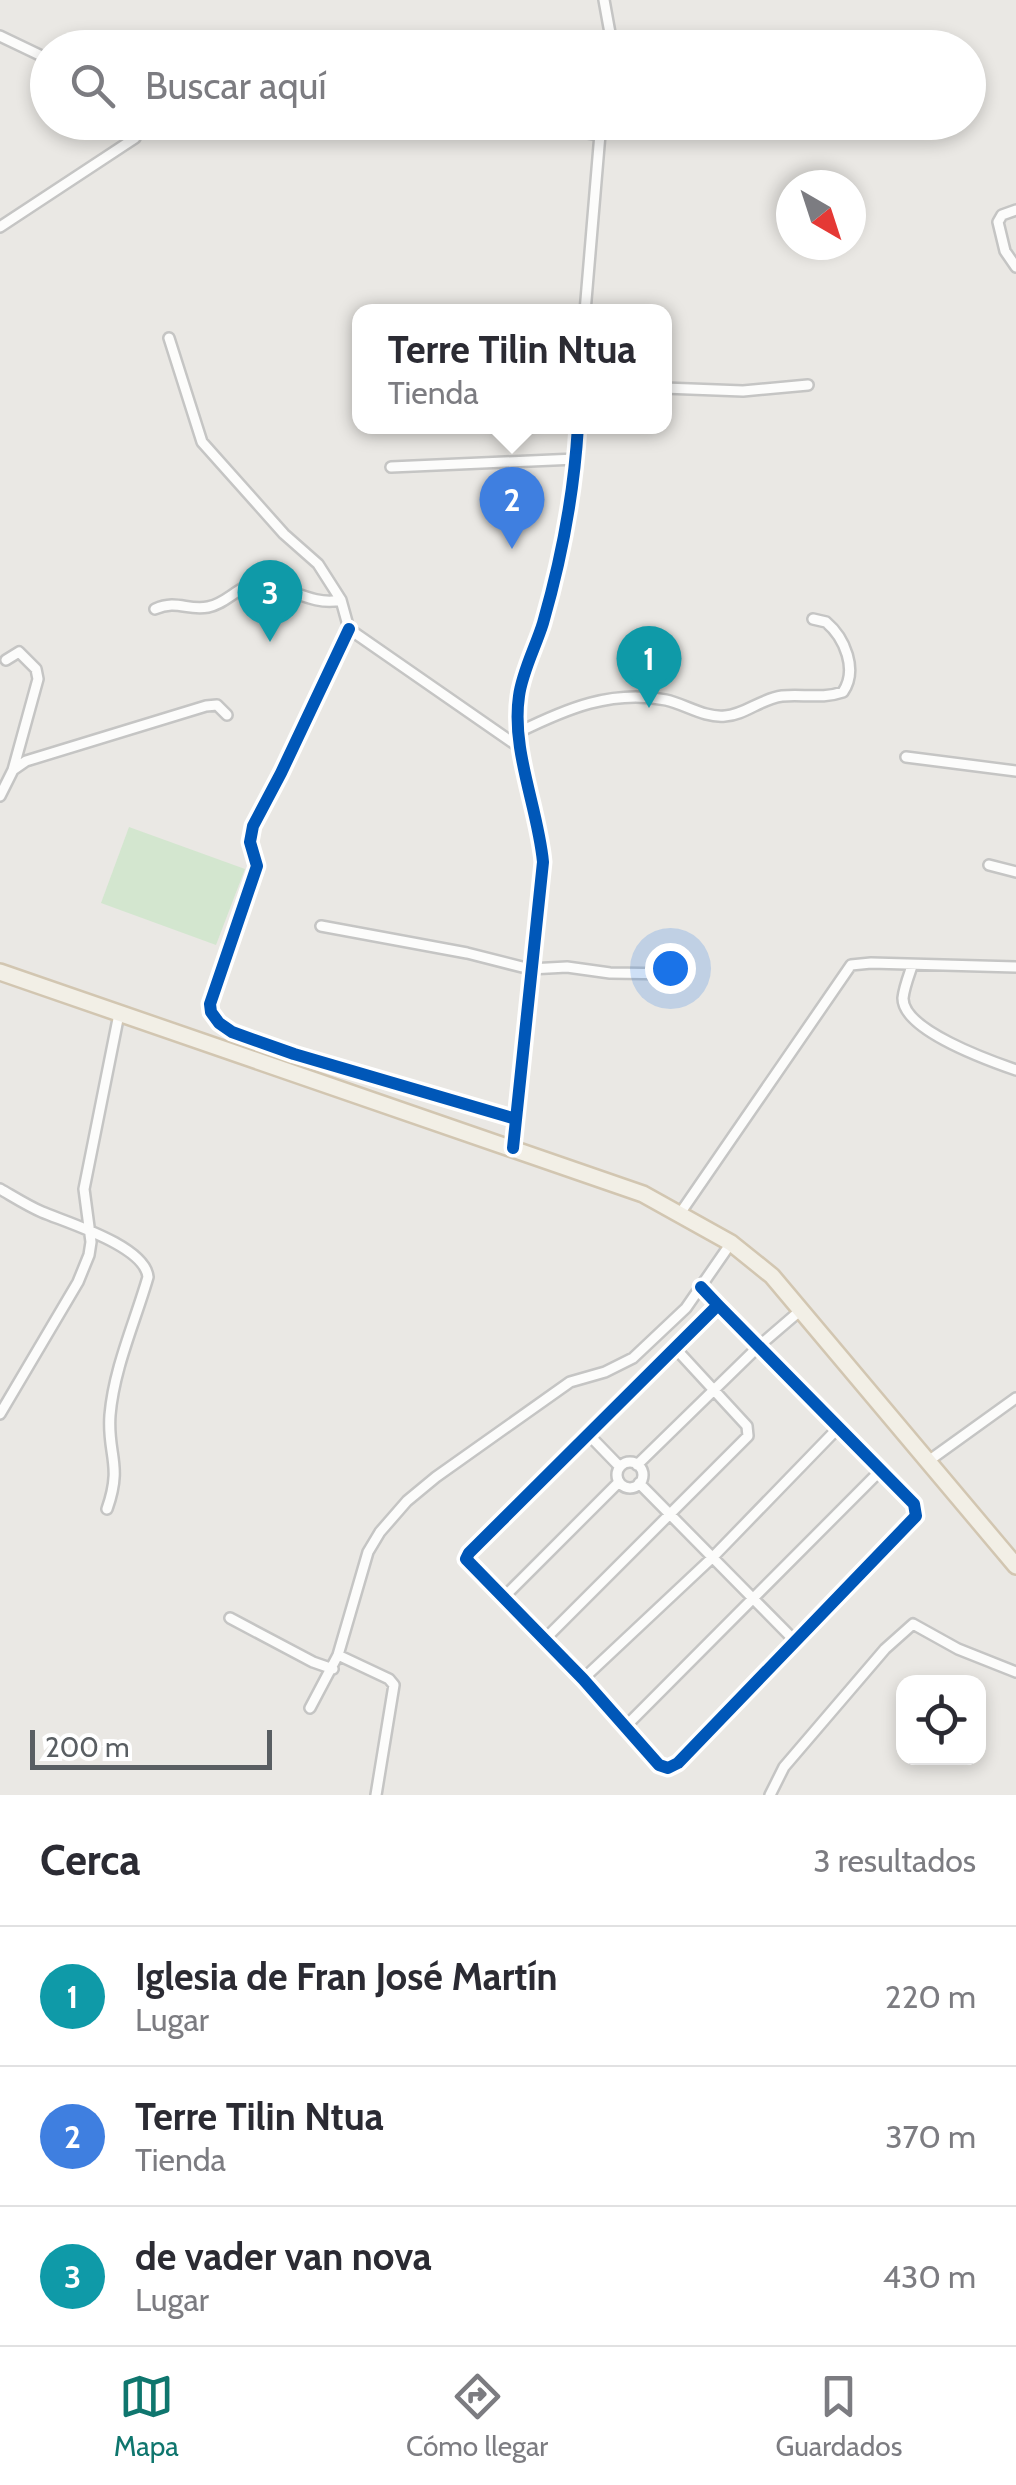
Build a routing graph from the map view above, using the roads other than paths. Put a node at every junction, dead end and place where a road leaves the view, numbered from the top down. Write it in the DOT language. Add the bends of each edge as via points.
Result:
graph roads {
  1 [pos="604,0"];
  2 [pos="609,30"];
  3 [pos="0,36"];
  4 [pos="30,51"];
  5 [pos="131,140"];
  6 [pos="600,140"];
  7 [pos="1016,210"];
  8 [pos="0,227"];
  9 [pos="1016,267"];
  10 [pos="586,304"];
  11 [pos="169,338"];
  12 [pos="808,384"];
  13 [pos="672,388"];
  14 [pos="578,434"];
  15 [pos="576,459"];
  16 [pos="391,467"];
  17 [pos="341,600"];
  18 [pos="155,609"];
  19 [pos="812,619"];
  20 [pos="348,630"];
  21 [pos="6,660"];
  22 [pos="227,715"];
  23 [pos="519,732"];
  24 [pos="522,749"];
  25 [pos="906,757"];
  26 [pos="12,770"];
  27 [pos="1016,771"];
  28 [pos="0,796"];
  29 [pos="989,865"];
  30 [pos="1016,872"];
  31 [pos="321,926"];
  32 [pos="912,966"];
  33 [pos="1016,967"];
  34 [pos="530,969"];
  35 [pos="677,974"];
  36 [pos="2,977"];
  37 [pos="119,1014"];
  38 [pos="1016,1070"];
  39 [pos="516,1119"];
  40 [pos="513,1148"];
  41 [pos="1,1191"];
  42 [pos="680,1212"];
  43 [pos="89,1228"];
  44 [pos="731,1243"];
  45 [pos="701,1287"];
  46 [pos="718,1305"];
  47 [pos="802,1308"];
  48 [pos="758,1346"];
  49 [pos="676,1349"];
  50 [pos="714,1392"];
  51 [pos="1016,1398"];
  52 [pos="0,1414"];
  53 [pos="839,1428"];
  54 [pos="588,1434"];
  55 [pos="928,1462"];
  56 [pos="637,1464"];
  57 [pos="620,1467"];
  58 [pos="881,1470"];
  59 [pos="619,1482"];
  60 [pos="639,1483"];
  61 [pos="106,1509"];
  62 [pos="670,1513"];
  63 [pos="713,1558"];
  64 [pos="1016,1566"];
  65 [pos="503,1598"];
  66 [pos="754,1598"];
  67 [pos="230,1618"];
  68 [pos="544,1640"];
  69 [pos="795,1641"];
  70 [pos="338,1655"];
  71 [pos="332,1669"];
  72 [pos="1016,1672"];
  73 [pos="583,1679"];
  74 [pos="310,1708"];
  75 [pos="625,1727"];
  76 [pos="376,1795"];
  77 [pos="770,1795"];
  1 -- 2 [label="street"];
  3 -- 4 [label="street"];
  5 -- 8 [label="street"];
  6 -- 10 [label="street"];
  7 -- 9 [label="street" via="998,222"];
  11 -- 17 [label="street" via="202,442 318,564"];
  12 -- 13 [label="street"];
  14 -- 15 [label="street"];
  15 -- 16 [label="street"];
  15 -- 23 [label="street" via="568,528 519,694"];
  17 -- 18 [label="street" via="326,603 254,584 211,607 174,603"];
  17 -- 20 [label="street"];
  19 -- 23 [label="street" via="826,622 842,642 850,672 843,692 761,700 726,716 664,700 588,701"];
  20 -- 24 [label="street"];
  20 -- 39 [label="street" via="252,826 257,866 210,1012 232,1032 294,1054"];
  21 -- 26 [label="street" via="19,652 38,674"];
  22 -- 26 [label="street" via="206,706 26,760"];
  23 -- 24 [label="street"];
  24 -- 34 [label="street" via="542,862"];
  25 -- 27 [label="street"];
  26 -- 28 [label="street"];
  29 -- 30 [label="street"];
  31 -- 34 [label="street"];
  32 -- 33 [label="street"];
  32 -- 38 [label="street" via="903,999 917,1021"];
  32 -- 42 [label="street" via="850,965"];
  34 -- 35 [label="street"];
  34 -- 39 [label="street"];
  36 -- 37 [label="main road"];
  37 -- 40 [label="main road"];
  37 -- 43 [label="street" via="84,1189"];
  39 -- 40 [label="street"];
  40 -- 42 [label="main road"];
  41 -- 43 [label="street"];
  42 -- 44 [label="main road"];
  43 -- 52 [label="street" via="89,1255 78,1282"];
  43 -- 61 [label="street" via="140,1260 148,1277 110,1414 116,1476"];
  44 -- 45 [label="street"];
  44 -- 47 [label="main road"];
  45 -- 46 [label="street"];
  45 -- 70 [label="street" via="633,1358 570,1382 407,1502 368,1552"];
  46 -- 48 [label="street"];
  46 -- 49 [label="street"];
  47 -- 48 [label="street"];
  47 -- 55 [label="main road"];
  48 -- 50 [label="street"];
  48 -- 53 [label="street"];
  49 -- 50 [label="street"];
  49 -- 54 [label="street"];
  50 -- 56 [label="street"];
  50 -- 62 [label="street" via="748,1436"];
  51 -- 55 [label="street"];
  53 -- 58 [label="street"];
  53 -- 63 [label="street"];
  54 -- 57 [label="street"];
  54 -- 65 [label="street" via="469,1552 469,1564"];
  55 -- 64 [label="main road"];
  56 -- 57 [label="street"];
  56 -- 60 [label="street"];
  57 -- 59 [label="street"];
  58 -- 66 [label="street"];
  58 -- 69 [label="street" via="914,1504 916,1516"];
  59 -- 60 [label="street"];
  59 -- 65 [label="street"];
  60 -- 62 [label="street"];
  62 -- 63 [label="street"];
  62 -- 68 [label="street"];
  63 -- 66 [label="street"];
  63 -- 73 [label="street"];
  65 -- 68 [label="street"];
  66 -- 69 [label="street"];
  66 -- 75 [label="street"];
  67 -- 71 [label="street"];
  68 -- 73 [label="street"];
  69 -- 75 [label="street" via="678,1763 659,1764"];
  70 -- 71 [label="street"];
  70 -- 76 [label="street" via="394,1685"];
  71 -- 74 [label="street"];
  72 -- 77 [label="street" via="920,1626 905,1628 784,1767"];
  73 -- 75 [label="street"];
}
